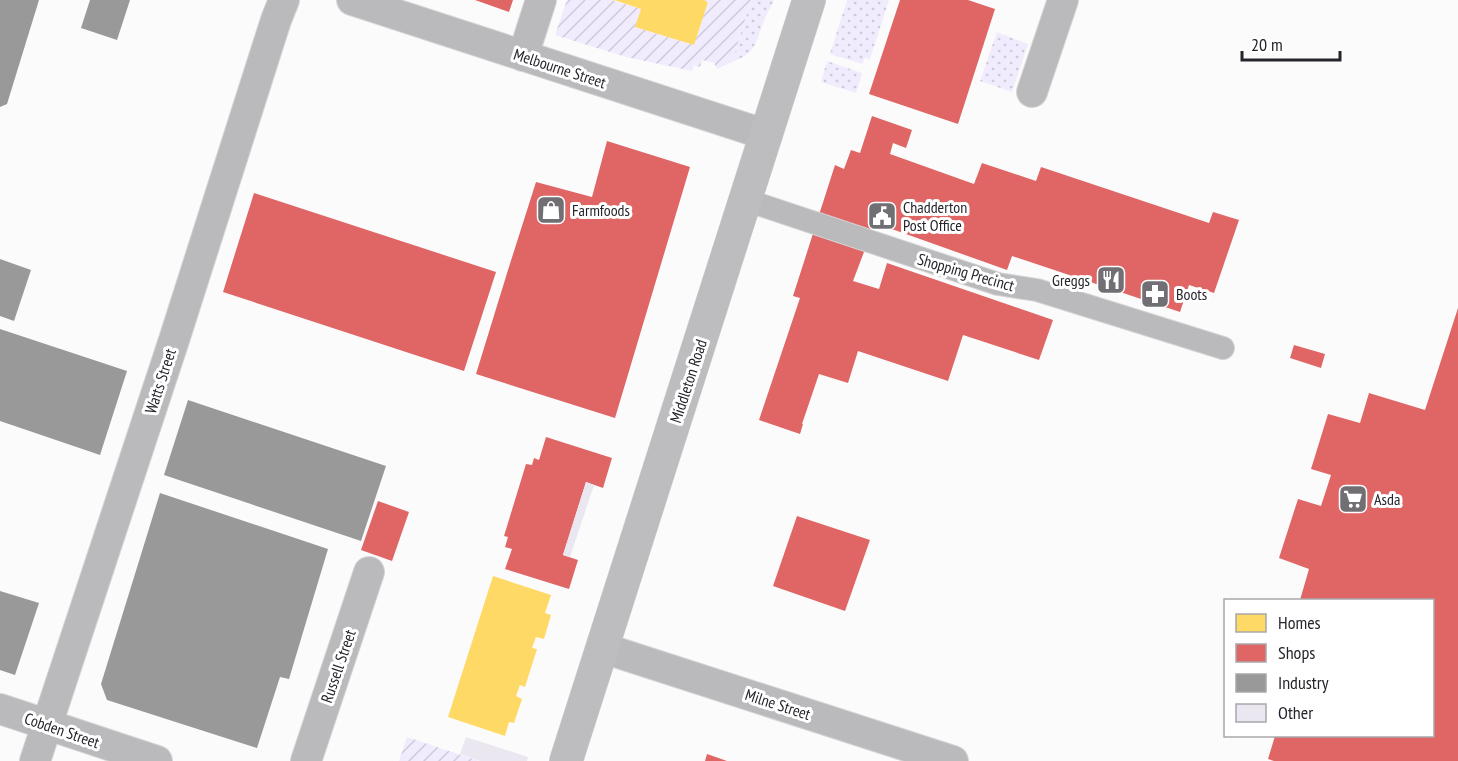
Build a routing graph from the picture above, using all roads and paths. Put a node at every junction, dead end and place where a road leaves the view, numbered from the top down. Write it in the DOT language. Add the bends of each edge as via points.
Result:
graph roads {
  1 [pos="284,0"];
  2 [pos="352,0"];
  3 [pos="541,0"];
  4 [pos="809,0"];
  5 [pos="1063,0"];
  6 [pos="523,56"];
  7 [pos="1032,92"];
  8 [pos="767,135"];
  9 [pos="746,200"];
  10 [pos="1223,348"];
  11 [pos="369,572"];
  12 [pos="603,648"];
  13 [pos="0,709"];
  14 [pos="47,725"];
  15 [pos="918,755"];
  16 [pos="35,761"];
  17 [pos="158,761"];
  18 [pos="306,761"];
  19 [pos="566,761"];
  20 [pos="953,761"];
  1 -- 14 [label="street, Watts Street"];
  2 -- 6 [label="street, Melbourne Street"];
  3 -- 6 [label="street"];
  4 -- 8 [label="main road, Middleton Road"];
  5 -- 7 [label="street"];
  6 -- 8 [label="street, Melbourne Street"];
  8 -- 9 [label="main road, Middleton Road"];
  9 -- 10 [label="street, Shopping Precinct" via="998,284 1037,290"];
  9 -- 12 [label="main road, Middleton Road"];
  11 -- 18 [label="street, Russell Street"];
  12 -- 15 [label="street, Milne Street"];
  12 -- 19 [label="main road, Middleton Road"];
  13 -- 14 [label="street, Cobden Street"];
  14 -- 16 [label="street, Watts Street"];
  14 -- 17 [label="street, Cobden Street"];
  15 -- 20 [label="street, Milne Street"];
}
